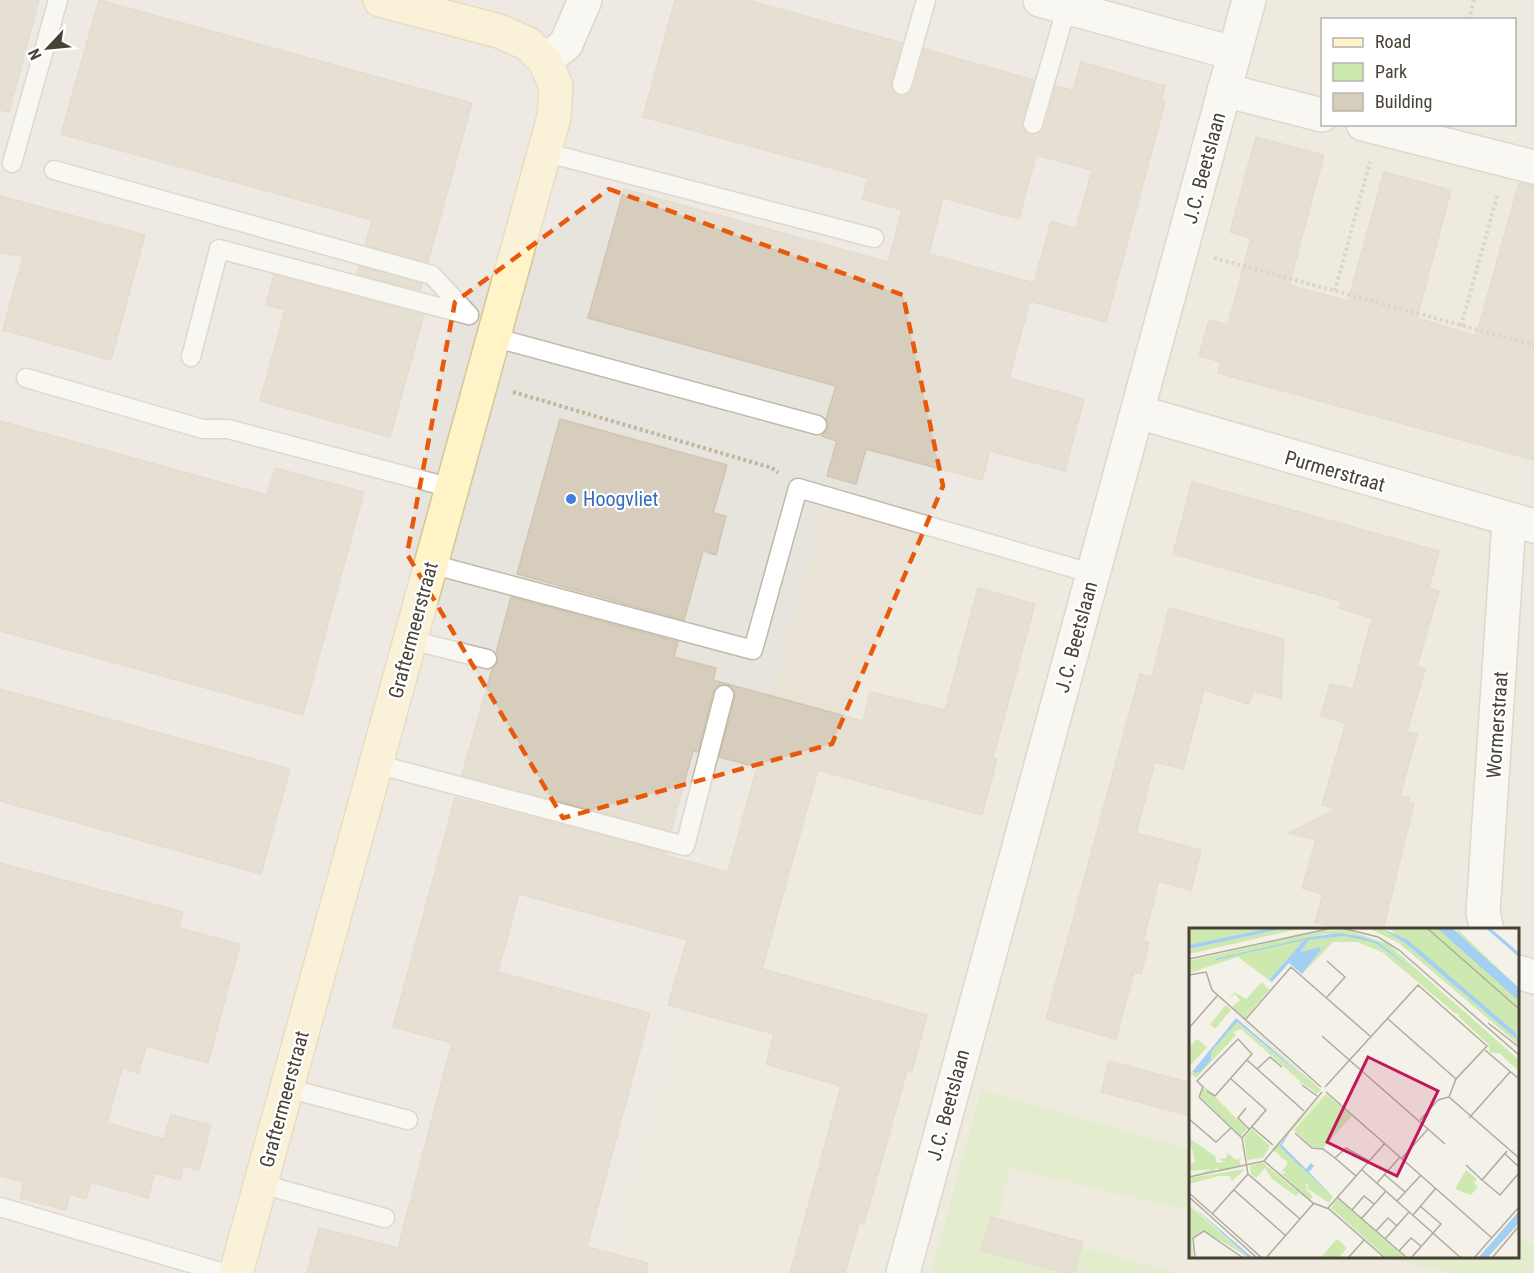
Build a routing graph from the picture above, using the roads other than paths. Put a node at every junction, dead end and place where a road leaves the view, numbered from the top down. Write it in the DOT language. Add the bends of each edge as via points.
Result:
graph roads {
  1 [pos="58,0"];
  2 [pos="380,0"];
  3 [pos="585,0"];
  4 [pos="926,0"];
  5 [pos="1249,0"];
  6 [pos="1059,2"];
  7 [pos="1233,53"];
  8 [pos="545,61"];
  9 [pos="902,85"];
  10 [pos="1224,90"];
  11 [pos="1321,114"];
  12 [pos="1033,124"];
  13 [pos="1371,127"];
  14 [pos="544,152"];
  15 [pos="12,163"];
  16 [pos="1520,163"];
  17 [pos="54,170"];
  18 [pos="874,238"];
  19 [pos="486,325"];
  20 [pos="191,357"];
  21 [pos="26,378"];
  22 [pos="1138,412"];
  23 [pos="817,425"];
  24 [pos="452,488"];
  25 [pos="1521,524"];
  26 [pos="431,564"];
  27 [pos="1094,574"];
  28 [pos="410,640"];
  29 [pos="487,659"];
  30 [pos="724,695"];
  31 [pos="376,764"];
  32 [pos="1487,928"];
  33 [pos="1519,972"];
  34 [pos="1534,977"];
  35 [pos="287,1088"];
  36 [pos="408,1120"];
  37 [pos="261,1184"];
  38 [pos="0,1207"];
  39 [pos="385,1218"];
  40 [pos="224,1273"];
  41 [pos="236,1273"];
  42 [pos="903,1273"];
  1 -- 15 [label="lane"];
  2 -- 8 [label="street" via="499,31 528,44"];
  3 -- 8 [label="street" via="566,44"];
  4 -- 9 [label="lane"];
  5 -- 7 [label="street, J.C. Beetslaan"];
  6 -- 7 [label="street"];
  6 -- 12 [label="lane"];
  7 -- 10 [label="street, J.C. Beetslaan"];
  8 -- 14 [label="street, Graftermeerstraat" via="556,86 554,117"];
  10 -- 11 [label="street"];
  10 -- 22 [label="street, J.C. Beetslaan"];
  13 -- 16 [label="street"];
  14 -- 18 [label="lane"];
  14 -- 19 [label="street, Graftermeerstraat"];
  17 -- 19 [label="lane" via="432,275"];
  19 -- 20 [label="lane" via="219,249"];
  19 -- 23 [label="lane"];
  19 -- 24 [label="street, Graftermeerstraat" via="481,382"];
  21 -- 24 [label="lane" via="203,429 228,429"];
  22 -- 25 [label="street, Purmerstraat"];
  22 -- 27 [label="street, J.C. Beetslaan"];
  24 -- 26 [label="street, Graftermeerstraat"];
  25 -- 32 [label="street, Wormerstraat" via="1483,913"];
  26 -- 27 [label="lane" via="753,650 798,488"];
  26 -- 28 [label="street, Graftermeerstraat"];
  27 -- 42 [label="street, J.C. Beetslaan"];
  28 -- 29 [label="lane"];
  28 -- 31 [label="street, Graftermeerstraat"];
  30 -- 31 [label="lane" via="685,846"];
  31 -- 35 [label="street, Graftermeerstraat"];
  33 -- 34 [label="street"];
  35 -- 36 [label="lane"];
  35 -- 37 [label="street, Graftermeerstraat"];
  37 -- 39 [label="lane"];
  37 -- 41 [label="street, Graftermeerstraat"];
  38 -- 40 [label="lane"];
}
